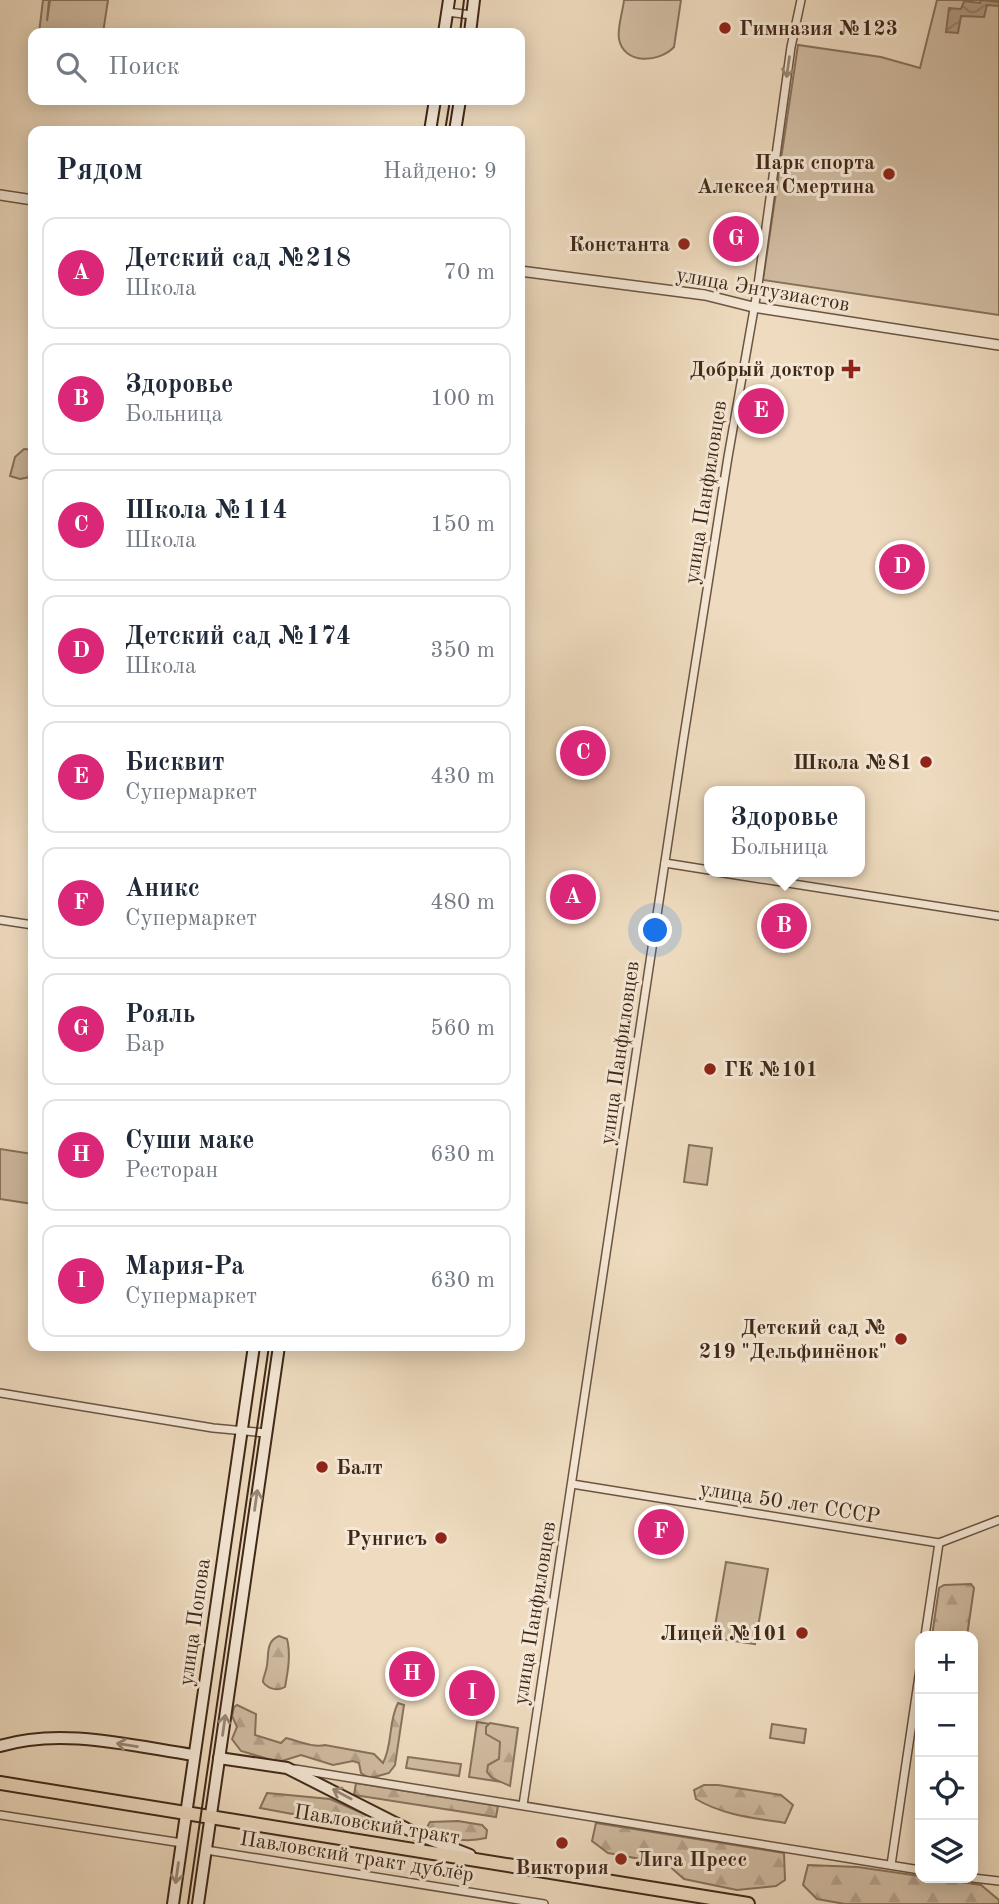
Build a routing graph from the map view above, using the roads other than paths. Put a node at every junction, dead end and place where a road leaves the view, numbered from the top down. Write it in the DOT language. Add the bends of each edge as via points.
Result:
graph roads {
  1 [pos="474,0"];
  2 [pos="801,0"];
  3 [pos="448,6"];
  4 [pos="472,15"];
  5 [pos="445,28"];
  6 [pos="471,28"];
  7 [pos="434,105"];
  8 [pos="459,105"];
  9 [pos="431,126"];
  10 [pos="456,126"];
  11 [pos="0,195"];
  12 [pos="28,199"];
  13 [pos="525,272"];
  14 [pos="753,307"];
  15 [pos="999,345"];
  16 [pos="665,863"];
  17 [pos="704,869"];
  18 [pos="749,877"];
  19 [pos="999,916"];
  20 [pos="0,920"];
  21 [pos="28,924"];
  22 [pos="253,1351"];
  23 [pos="278,1351"];
  24 [pos="0,1393"];
  25 [pos="241,1432"];
  26 [pos="266,1433"];
  27 [pos="572,1485"];
  28 [pos="999,1520"];
  29 [pos="939,1544"];
  30 [pos="236,1552"];
  31 [pos="926,1631"];
  32 [pos="916,1694"];
  33 [pos="0,1746"];
  34 [pos="194,1755"];
  35 [pos="219,1758"];
  36 [pos="287,1768"];
  37 [pos="0,1783"];
  38 [pos="523,1804"];
  39 [pos="186,1813"];
  40 [pos="0,1815"];
  41 [pos="211,1817"];
  42 [pos="182,1843"];
  43 [pos="206,1850"];
  44 [pos="493,1863"];
  45 [pos="891,1865"];
  46 [pos="915,1869"];
  47 [pos="978,1879"];
  48 [pos="999,1881"];
  49 [pos="173,1904"];
  50 [pos="198,1904"];
  51 [pos="544,1904"];
  52 [pos="748,1904"];
  1 -- 4 [label="main road"];
  2 -- 14 [label="street, улица Панфиловцев, one-way"];
  3 -- 4 [label="street"];
  3 -- 5 [label="main road"];
  4 -- 6 [label="main road"];
  7 -- 9 [label="main road"];
  8 -- 10 [label="main road"];
  11 -- 12 [label="street"];
  13 -- 14 [label="street, улица Энтузиастов" via="705,295"];
  14 -- 15 [label="street, улица Энтузиастов"];
  14 -- 16 [label="street, улица Панфиловцев"];
  16 -- 17 [label="street"];
  16 -- 27 [label="street, улица Панфиловцев"];
  18 -- 19 [label="street"];
  20 -- 21 [label="street"];
  22 -- 25 [label="main road, улица Попова"];
  23 -- 26 [label="main road, улица Попова"];
  24 -- 25 [label="street"];
  25 -- 26 [label="street"];
  25 -- 30 [label="main road, улица Попова"];
  30 -- 26 [label="main road, улица Попова, one-way"];
  27 -- 29 [label="street, улица 50 лет СССР"];
  27 -- 38 [label="street, улица Панфиловцев"];
  28 -- 29 [label="street"];
  29 -- 31 [label="street"];
  30 -- 34 [label="main road, улица Попова"];
  35 -- 30 [label="main road, улица Попова, one-way"];
  32 -- 45 [label="street"];
  34 -- 33 [label="main road, one-way" via="100,1740 55,1738"];
  34 -- 39 [label="main road, улица Попова"];
  35 -- 36 [label="main road"];
  35 -- 41 [label="main road, улица Попова"];
  36 -- 38 [label="street"];
  44 -- 36 [label="main road, one-way" via="421,1836"];
  37 -- 39 [label="main road, Павловский тракт"];
  38 -- 45 [label="street"];
  39 -- 41 [label="main road, Павловский тракт"];
  39 -- 42 [label="main road, улица Попова"];
  40 -- 42 [label="street"];
  41 -- 43 [label="main road, улица Попова"];
  41 -- 44 [label="main road, Павловский тракт"];
  42 -- 49 [label="main road, улица Попова, one-way"];
  43 -- 50 [label="main road, улица Попова"];
  43 -- 51 [label="street, Павловский тракт дублёр"];
  44 -- 52 [label="main road, Павловский тракт"];
  45 -- 46 [label="street"];
  47 -- 48 [label="street"];
}
